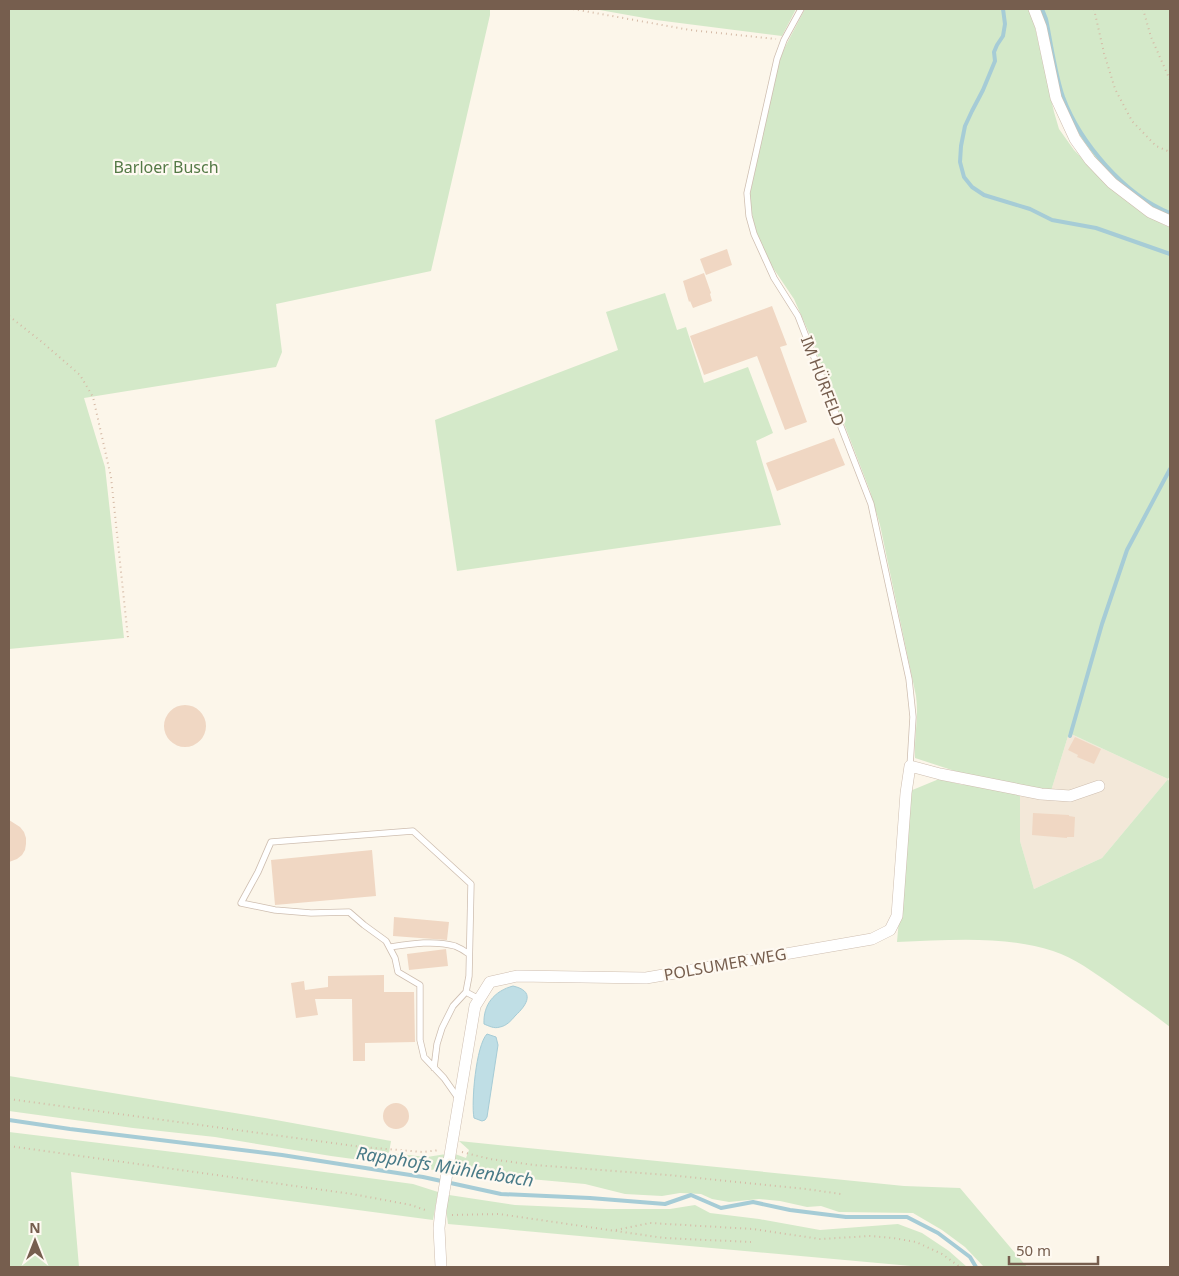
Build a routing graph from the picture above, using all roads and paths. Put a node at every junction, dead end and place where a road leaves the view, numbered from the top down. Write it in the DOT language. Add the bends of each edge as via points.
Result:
graph roads {
  1 [pos="573,9"];
  2 [pos="801,9"];
  3 [pos="1034,9"];
  4 [pos="1094,9"];
  5 [pos="1143,9"];
  6 [pos="784,40"];
  7 [pos="1170,80"];
  8 [pos="1170,152"];
  9 [pos="1170,221"];
  10 [pos="9,316"];
  11 [pos="128,638"];
  12 [pos="910,766"];
  13 [pos="1099,786"];
  14 [pos="390,948"];
  15 [pos="469,954"];
  16 [pos="466,992"];
  17 [pos="479,999"];
  18 [pos="434,1068"];
  19 [pos="9,1099"];
  20 [pos="460,1100"];
  21 [pos="9,1146"];
  22 [pos="450,1152"];
  23 [pos="841,1194"];
  24 [pos="441,1213"];
  25 [pos="615,1230"];
  26 [pos="751,1242"];
  27 [pos="441,1267"];
  28 [pos="960,1267"];
  1 -- 6 [label="path" via="690,30"];
  2 -- 6 [label="lane, IM HÜRFELD"];
  3 -- 9 [label="street" via="1056,98 1075,139 1112,183 1150,212"];
  4 -- 8 [label="path" via="1115,89 1132,121 1156,146"];
  5 -- 7 [label="path"];
  6 -- 12 [label="lane, IM HÜRFELD" via="747,193 749,216 774,278 798,316 871,504 909,679 913,717"];
  10 -- 11 [label="path" via="80,375 93,397 111,477"];
  12 -- 13 [label="street" via="1041,794 1070,796"];
  12 -- 17 [label="street, POLSUMER WEG" via="897,916 890,930 872,939 646,978 517,976 490,982"];
  14 -- 15 [label="lane" via="441,943 456,946"];
  14 -- 15 [label="lane" via="386,941 348,912 275,910 241,903 271,842 413,831 471,884"];
  14 -- 18 [label="lane" via="398,972 420,984 420,1040 424,1057"];
  15 -- 16 [label="lane"];
  16 -- 17 [label="lane"];
  16 -- 18 [label="lane" via="453,1006 442,1028"];
  17 -- 20 [label="street, POLSUMER WEG" via="475,1006"];
  18 -- 20 [label="lane"];
  19 -- 22 [label="path" via="362,1147"];
  20 -- 22 [label="street, POLSUMER WEG"];
  21 -- 24 [label="path" via="352,1194"];
  22 -- 23 [label="path" via="534,1165 668,1175"];
  22 -- 24 [label="street, POLSUMER WEG"];
  24 -- 25 [label="path" via="499,1214"];
  24 -- 27 [label="street, POLSUMER WEG"];
  25 -- 26 [label="path" via="664,1238"];
  25 -- 28 [label="path" via="650,1223 753,1229 820,1239 893,1238 916,1242"];
}
